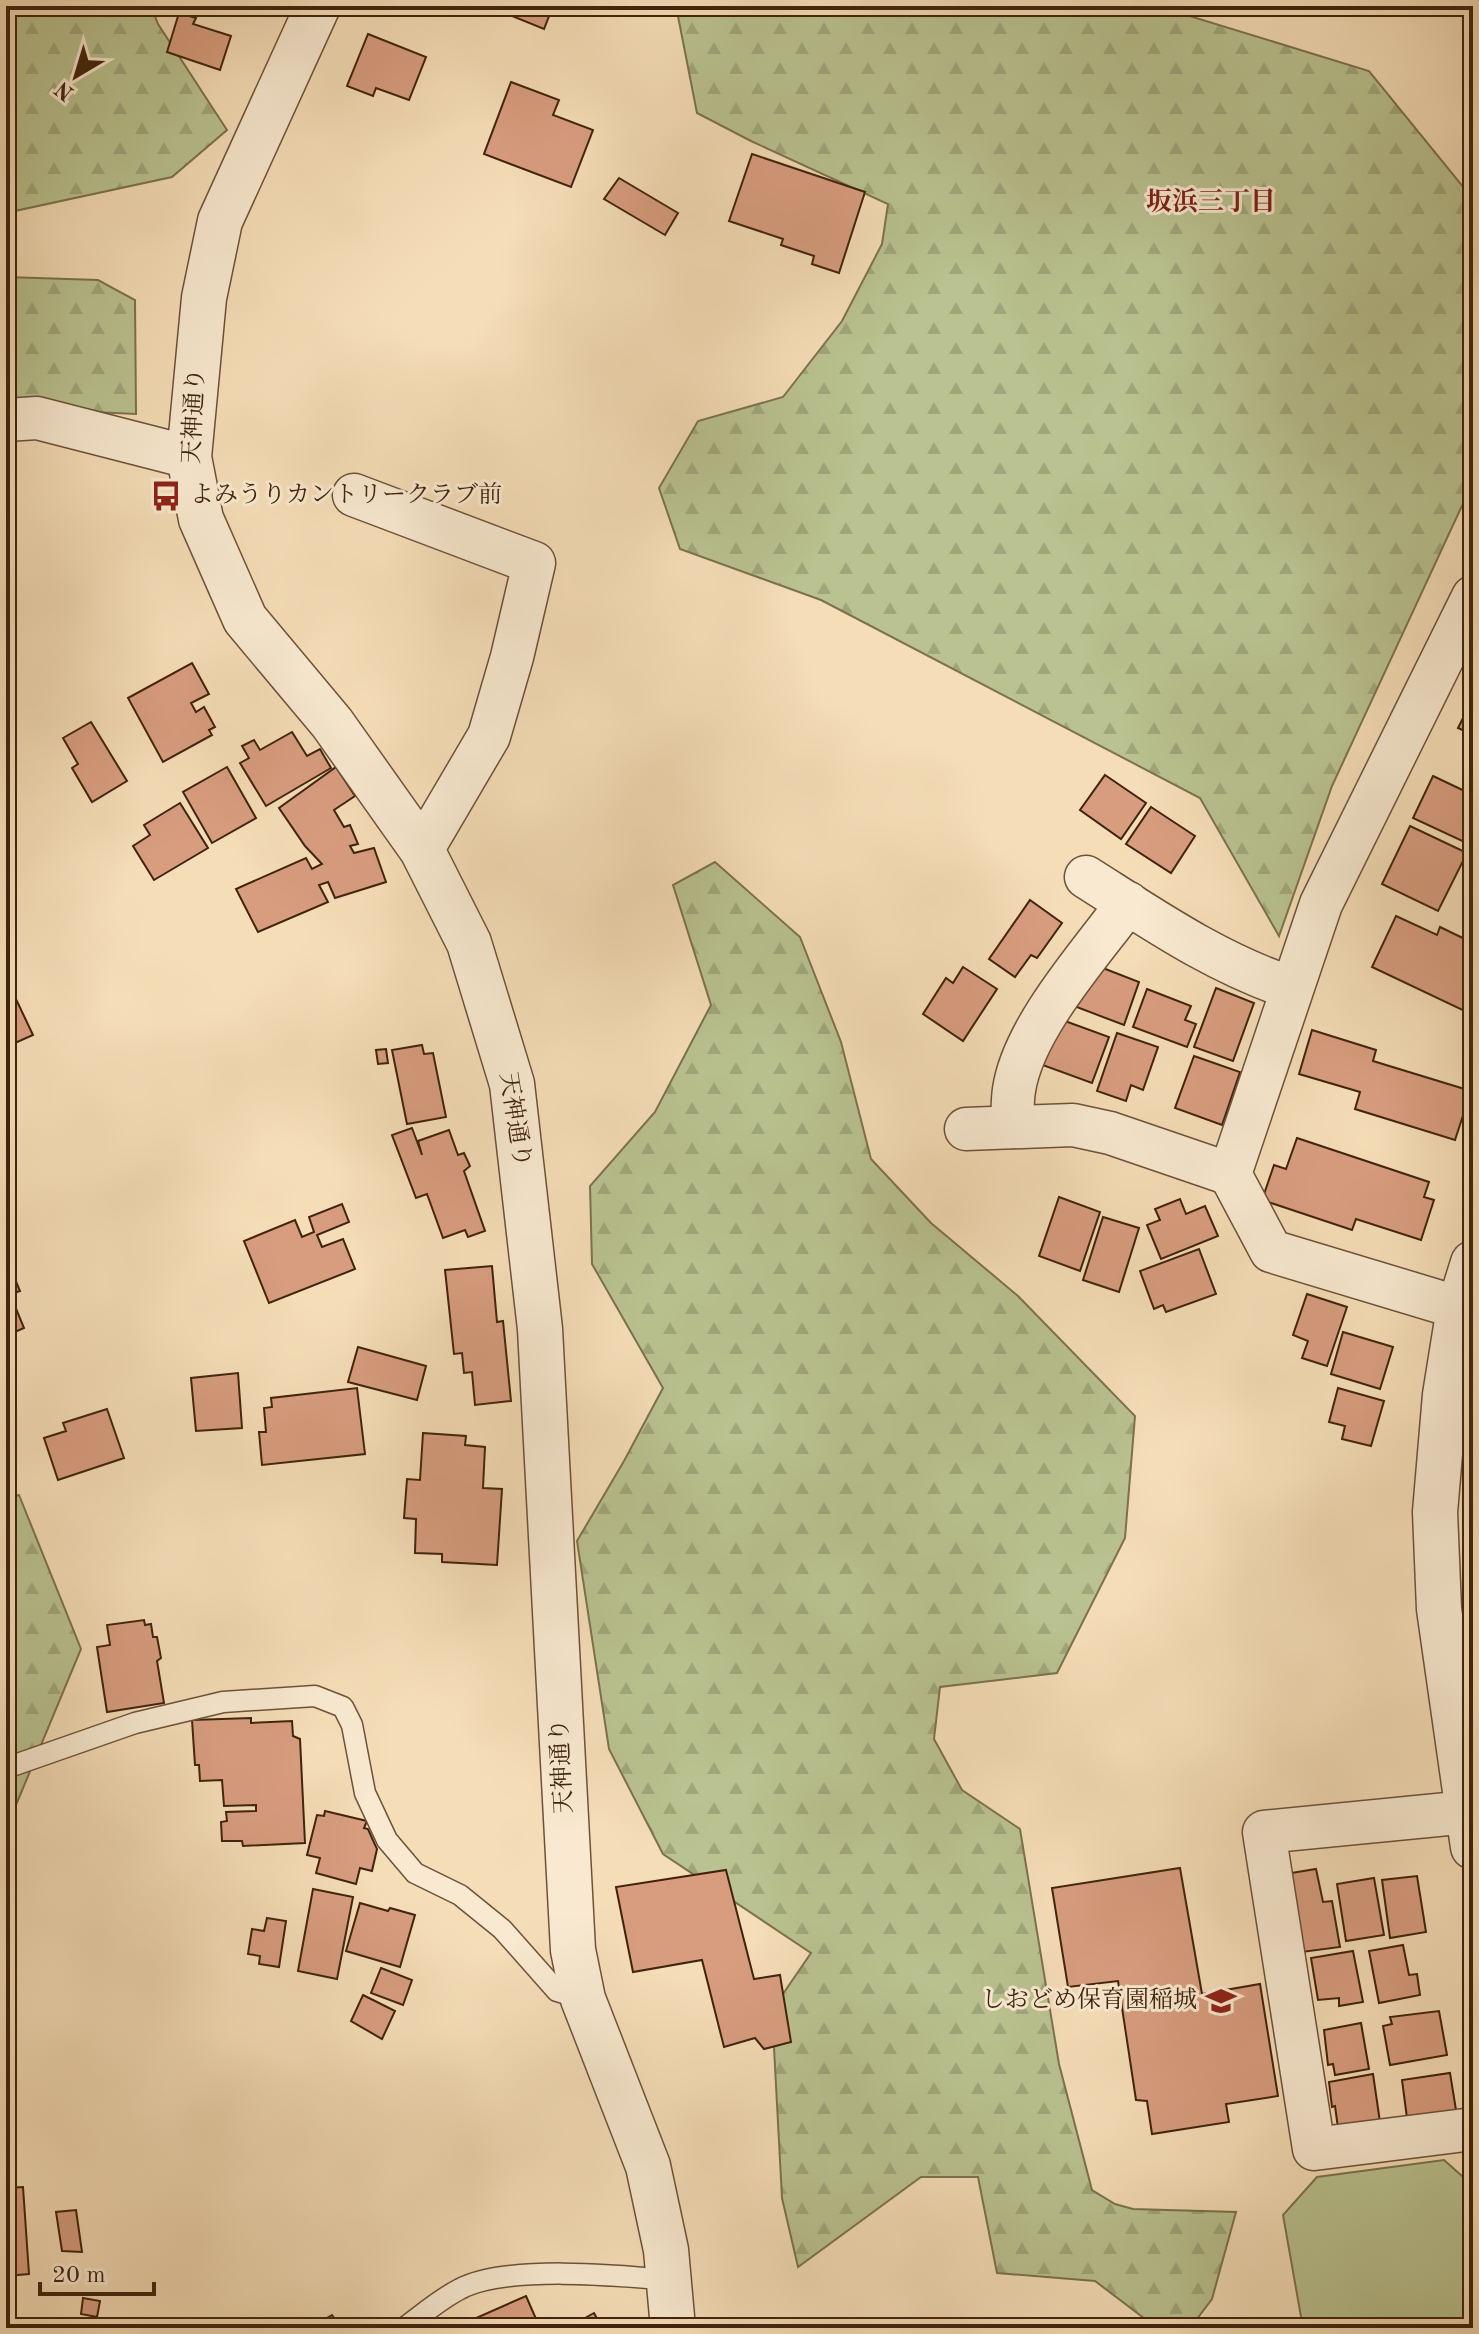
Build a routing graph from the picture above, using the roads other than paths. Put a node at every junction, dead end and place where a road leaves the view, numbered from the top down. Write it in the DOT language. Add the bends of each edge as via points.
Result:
graph roads {
  1 [pos="318,6"];
  2 [pos="6,420"];
  3 [pos="189,457"];
  4 [pos="354,495"];
  5 [pos="1473,597"];
  6 [pos="422,850"];
  7 [pos="1086,877"];
  8 [pos="1128,903"];
  9 [pos="1291,988"];
  10 [pos="1012,1127"];
  11 [pos="966,1129"];
  12 [pos="1230,1174"];
  13 [pos="1473,1263"];
  14 [pos="1466,1310"];
  15 [pos="9,1767"];
  16 [pos="1470,1829"];
  17 [pos="583,1999"];
  18 [pos="1473,2129"];
  19 [pos="669,2280"];
  20 [pos="404,2328"];
  21 [pos="673,2328"];
  1 -- 3 [label="street, 天神通り" via="220,221 204,298"];
  2 -- 3 [label="street" via="37,418"];
  3 -- 6 [label="street, 天神通り" via="201,519 245,619 332,723"];
  4 -- 6 [label="street" via="534,563 489,736"];
  5 -- 9 [label="street" via="1321,904"];
  6 -- 17 [label="street, 天神通り" via="469,943 512,1084 540,1329 573,1950"];
  7 -- 8 [label="street"];
  8 -- 9 [label="street" via="1212,955"];
  8 -- 10 [label="street" via="1047,1013 1026,1052 1014,1089"];
  9 -- 12 [label="street"];
  10 -- 11 [label="street"];
  10 -- 12 [label="street" via="1073,1125"];
  12 -- 14 [label="street" via="1271,1251"];
  13 -- 14 [label="street"];
  14 -- 16 [label="street" via="1445,1395 1435,1512 1439,1609"];
  15 -- 17 [label="lane" via="135,1723 223,1702 315,1696 343,1707 352,1725 365,1793 387,1840 415,1873 460,1895 502,1929 557,1991"];
  16 -- 18 [label="street" via="1264,1832 1314,2149"];
  17 -- 19 [label="street, 天神通り" via="648,2166"];
  19 -- 20 [label="lane" via="505,2275 461,2288"];
  19 -- 21 [label="street, 天神通り"];
}
